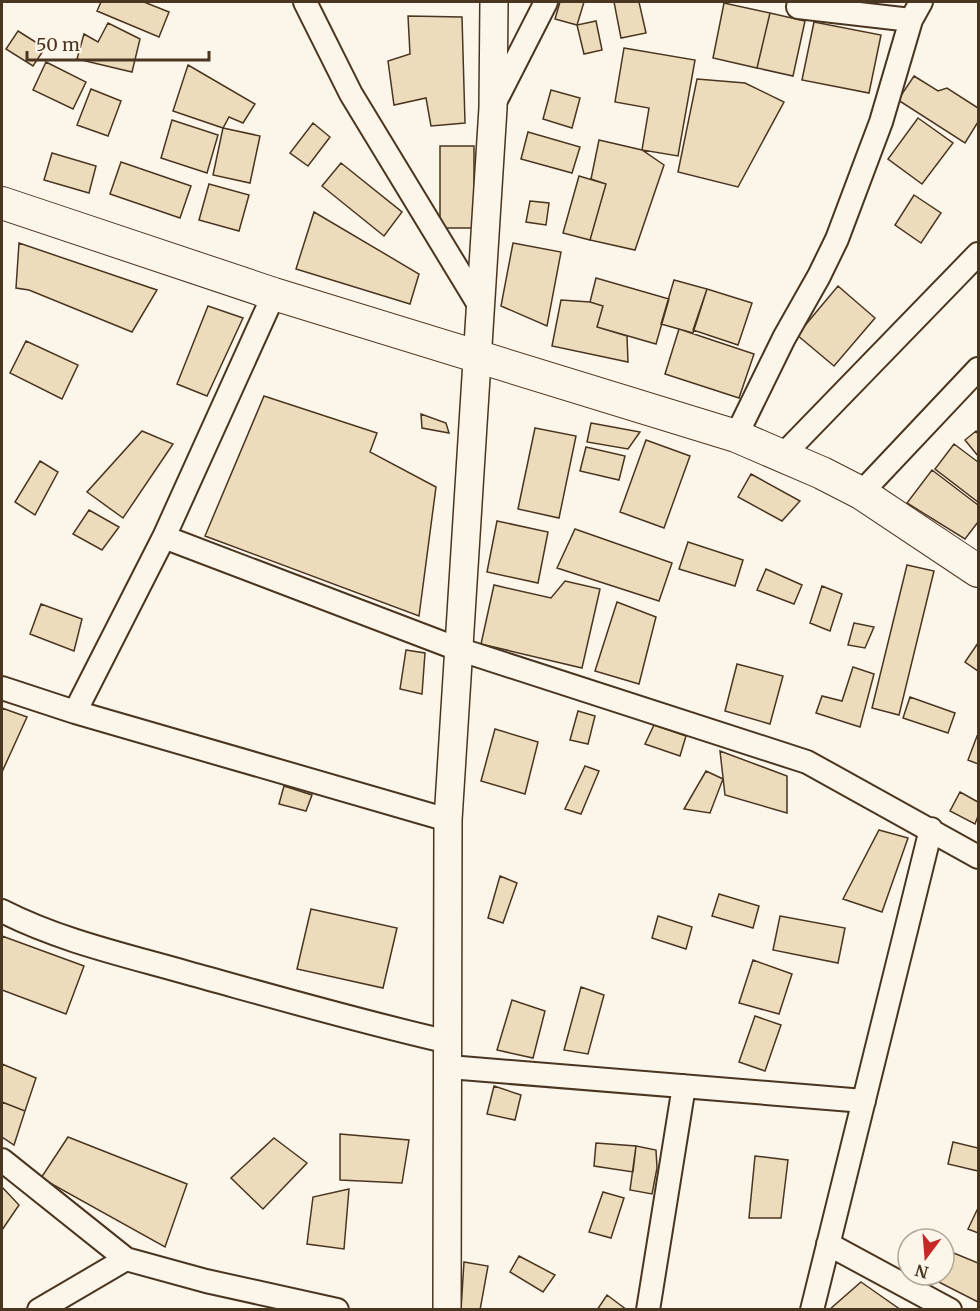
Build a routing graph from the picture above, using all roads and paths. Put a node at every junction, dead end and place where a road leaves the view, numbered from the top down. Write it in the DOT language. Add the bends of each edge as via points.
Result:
graph roads {
  1 [pos="305,2"];
  2 [pos="494,2"];
  3 [pos="546,2"];
  4 [pos="798,7"];
  5 [pos="916,11"];
  6 [pos="493,108"];
  7 [pos="2,203"];
  8 [pos="978,254"];
  9 [pos="274,294"];
  10 [pos="481,308"];
  11 [pos="476,356"];
  12 [pos="978,369"];
  13 [pos="736,436"];
  14 [pos="783,455"];
  15 [pos="861,493"];
  16 [pos="164,537"];
  17 [pos="978,571"];
  18 [pos="458,650"];
  19 [pos="2,688"];
  20 [pos="75,712"];
  21 [pos="448,820"];
  22 [pos="931,829"];
  23 [pos="978,856"];
  24 [pos="2,911"];
  25 [pos="449,1055"];
  26 [pos="684,1086"];
  27 [pos="864,1101"];
  28 [pos="2,1160"];
  29 [pos="828,1244"];
  30 [pos="126,1259"];
  31 [pos="39,1310"];
  32 [pos="337,1310"];
  33 [pos="447,1310"];
  34 [pos="648,1310"];
  35 [pos="812,1310"];
  36 [pos="950,1310"];
  1 -- 10 [label="street" via="351,94"];
  2 -- 6 [label="street"];
  3 -- 6 [label="street"];
  4 -- 5 [label="street"];
  5 -- 13 [label="street" via="881,122 837,239"];
  6 -- 10 [label="street"];
  7 -- 9 [label="main road"];
  8 -- 14 [label="street"];
  9 -- 11 [label="main road"];
  9 -- 16 [label="street"];
  10 -- 11 [label="street"];
  11 -- 13 [label="main road"];
  11 -- 18 [label="street"];
  12 -- 15 [label="street"];
  13 -- 14 [label="main road"];
  14 -- 15 [label="main road"];
  15 -- 17 [label="main road"];
  16 -- 18 [label="street"];
  16 -- 20 [label="street"];
  18 -- 21 [label="street"];
  18 -- 22 [label="street" via="807,762"];
  19 -- 20 [label="street"];
  20 -- 21 [label="street"];
  21 -- 25 [label="street"];
  22 -- 23 [label="street"];
  22 -- 27 [label="street"];
  24 -- 25 [label="street" via="77,943 371,1024"];
  25 -- 26 [label="street"];
  25 -- 33 [label="street"];
  26 -- 27 [label="street"];
  26 -- 34 [label="street"];
  27 -- 29 [label="street"];
  28 -- 30 [label="street"];
  29 -- 35 [label="street"];
  29 -- 36 [label="street"];
  30 -- 31 [label="street"];
  30 -- 32 [label="street"];
}
